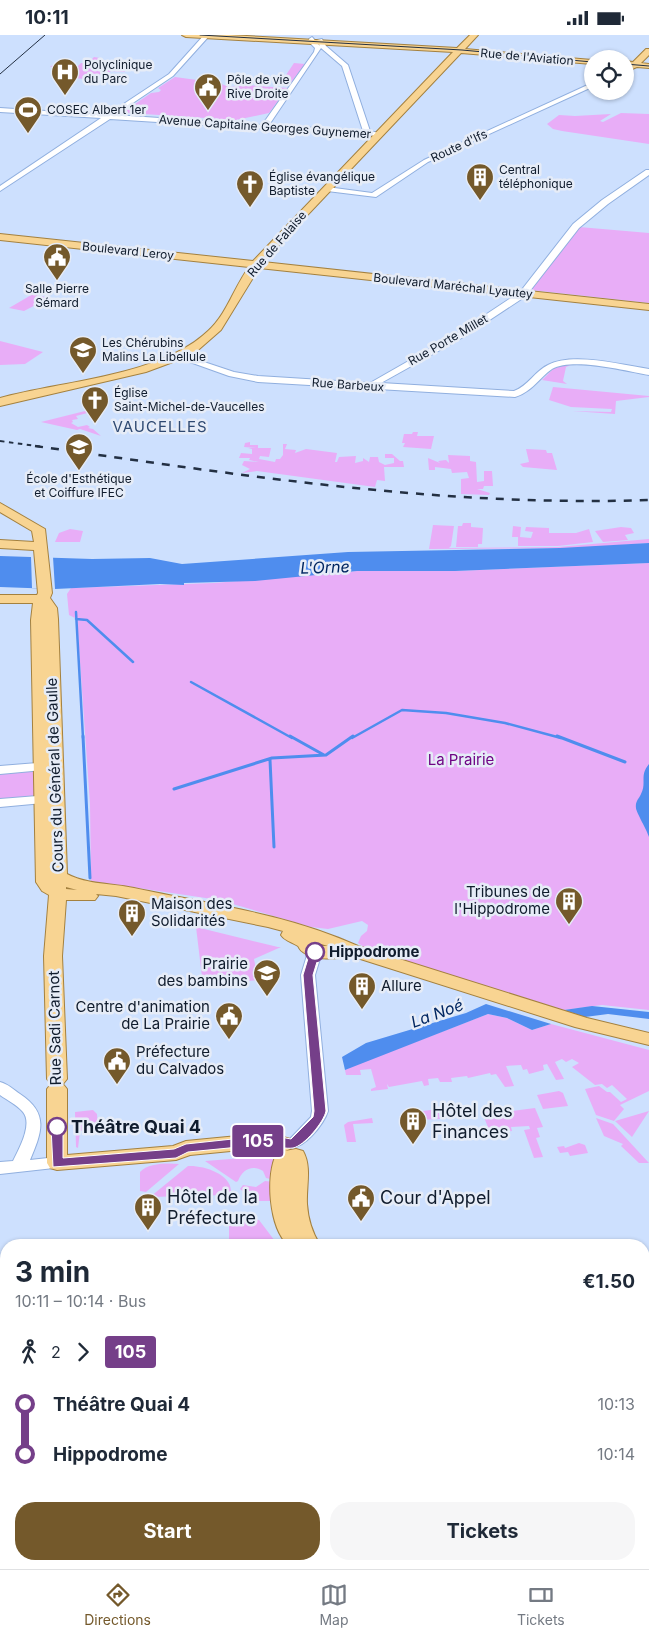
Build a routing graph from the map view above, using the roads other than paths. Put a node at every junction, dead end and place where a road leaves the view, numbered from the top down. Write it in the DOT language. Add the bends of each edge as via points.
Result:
graph roads {
  1 [pos="186,35"];
  2 [pos="233,35"];
  3 [pos="474,35"];
  4 [pos="478,35"];
  5 [pos="207,36"];
  6 [pos="316,39"];
  7 [pos="463,49"];
  8 [pos="649,51"];
  9 [pos="584,60"];
  10 [pos="634,62"];
  11 [pos="634,66"];
  12 [pos="649,67"];
  13 [pos="584,89"];
  14 [pos="0,110"];
  15 [pos="107,117"];
  16 [pos="264,127"];
  17 [pos="367,133"];
  18 [pos="380,134"];
  19 [pos="649,172"];
  20 [pos="0,189"];
  21 [pos="327,189"];
  22 [pos="0,237"];
  23 [pos="272,246"];
  24 [pos="256,265"];
  25 [pos="294,269"];
  26 [pos="523,294"];
  27 [pos="649,307"];
  28 [pos="177,356"];
  29 [pos="649,371"];
  30 [pos="372,386"];
  31 [pos="17,398"];
  32 [pos="0,402"];
  33 [pos="0,407"];
  34 [pos="0,507"];
  35 [pos="0,545"];
  36 [pos="41,546"];
  37 [pos="42,598"];
  38 [pos="0,599"];
  39 [pos="48,766"];
  40 [pos="0,770"];
  41 [pos="49,799"];
  42 [pos="0,803"];
  43 [pos="58,884"];
  44 [pos="319,945"];
  45 [pos="649,1039"];
  46 [pos="0,1087"];
  47 [pos="287,1150"];
  48 [pos="57,1163"];
  49 [pos="19,1166"];
  50 [pos="0,1168"];
  51 [pos="296,1239"];
  52 [pos="306,1239"];
  1 -- 5 [label="main road"];
  2 -- 6 [label="main road"];
  3 -- 7 [label="main road, Rue de Falaise"];
  4 -- 7 [label="main road"];
  5 -- 6 [label="main road"];
  5 -- 15 [label="street" via="171,75"];
  6 -- 7 [label="main road, Rue de l'Aviation"];
  6 -- 16 [label="street" via="317,52"];
  6 -- 17 [label="street" via="345,65"];
  7 -- 9 [label="main road, Rue de l'Aviation"];
  7 -- 18 [label="main road, Rue de Falaise"];
  8 -- 10 [label="main road"];
  11 -- 12 [label="main road"];
  13 -- 21 [label="street, Route d'Ifs" via="426,161 373,195"];
  14 -- 15 [label="street, Avenue Capitaine Georges Guynemer"];
  15 -- 16 [label="street, Avenue Capitaine Georges Guynemer"];
  15 -- 20 [label="street"];
  16 -- 17 [label="street, Avenue Capitaine Georges Guynemer"];
  17 -- 18 [label="street, Avenue Capitaine Georges Guynemer"];
  18 -- 21 [label="main road, Rue de Falaise"];
  19 -- 26 [label="street, Rue Porte Millet" via="576,226"];
  21 -- 23 [label="main road, Rue de Falaise"];
  22 -- 24 [label="main road, Boulevard Leroy"];
  23 -- 24 [label="main road, Rue de Falaise"];
  23 -- 25 [label="main road" via="270,263"];
  24 -- 25 [label="main road, Boulevard Maréchal Lyautey"];
  24 -- 28 [label="main road, Rue de Falaise" via="214,332 193,349"];
  25 -- 26 [label="main road, Boulevard Maréchal Lyautey"];
  26 -- 27 [label="main road, Boulevard Maréchal Lyautey"];
  26 -- 30 [label="street, Rue Porte Millet" via="464,333"];
  28 -- 30 [label="street, Rue Barbeux" via="254,379"];
  28 -- 31 [label="main road, Rue de Falaise" via="143,369"];
  29 -- 30 [label="street, Rue Barbeux" via="561,364 551,367 516,394"];
  31 -- 32 [label="main road, Rue de Falaise"];
  31 -- 33 [label="main road, Rue de Falaise"];
  34 -- 36 [label="main road" via="38,529"];
  35 -- 36 [label="main road"];
  36 -- 37 [label="main road, Cours du Général de Gaulle"];
  37 -- 38 [label="main road"];
  37 -- 39 [label="main road, Cours du Général de Gaulle" via="50,608 51,619"];
  39 -- 40 [label="street"];
  39 -- 41 [label="main road, Cours du Général de Gaulle"];
  41 -- 42 [label="street"];
  41 -- 43 [label="main road, Cours du Général de Gaulle"];
  43 -- 44 [label="main road" via="243,915"];
  43 -- 48 [label="main road, Rue Sadi Carnot" via="53,956"];
  44 -- 45 [label="main road" via="352,950 595,1027"];
  44 -- 47 [label="street" via="308,975 320,1111 318,1119"];
  46 -- 49 [label="street" via="25,1106 33,1118"];
  47 -- 48 [label="main road" via="185,1158 176,1153"];
  47 -- 51 [label="main road" via="280,1207 289,1233"];
  47 -- 52 [label="main road" via="299,1162 297,1210"];
  48 -- 49 [label="street"];
  49 -- 50 [label="street"];
}
